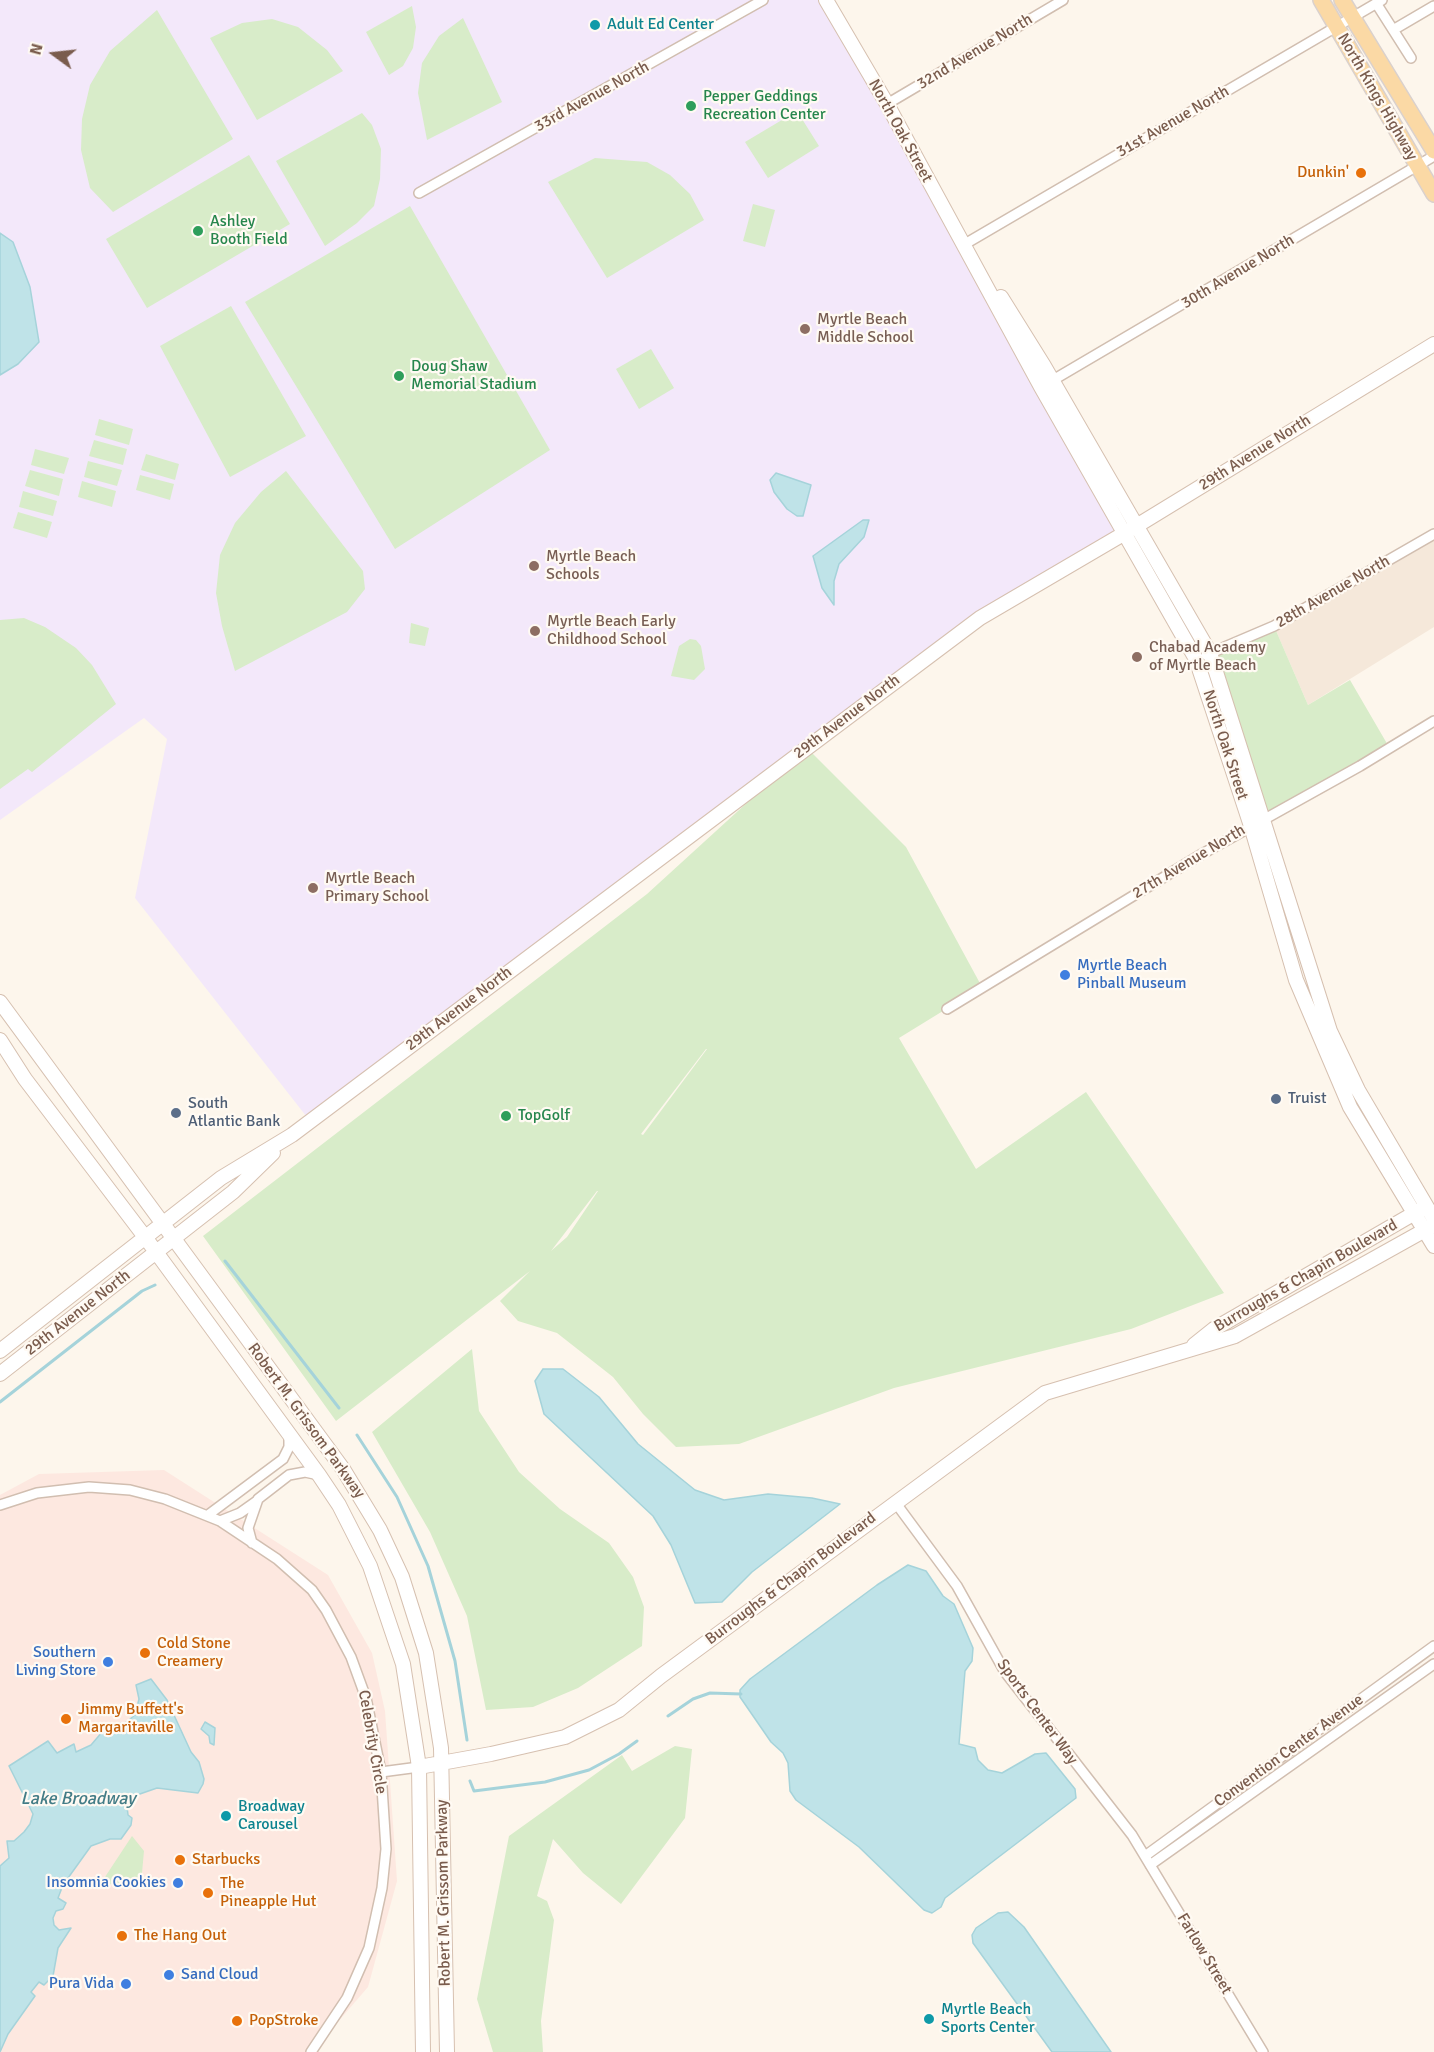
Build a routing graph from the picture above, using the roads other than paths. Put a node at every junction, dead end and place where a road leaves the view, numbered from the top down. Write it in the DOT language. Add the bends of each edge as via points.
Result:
graph roads {
  1 [pos="763,0"];
  2 [pos="826,0"];
  3 [pos="1063,0"];
  4 [pos="1321,0"];
  5 [pos="1342,0"];
  6 [pos="1379,2"];
  7 [pos="1434,6"];
  8 [pos="1352,17"];
  9 [pos="1336,26"];
  10 [pos="1393,30"];
  11 [pos="1411,58"];
  12 [pos="886,104"];
  13 [pos="1434,151"];
  14 [pos="1434,156"];
  15 [pos="1418,166"];
  16 [pos="419,193"];
  17 [pos="1434,194"];
  18 [pos="965,244"];
  19 [pos="1434,344"];
  20 [pos="1047,384"];
  21 [pos="1131,529"];
  22 [pos="1434,534"];
  23 [pos="1210,653"];
  24 [pos="1196,659"];
  25 [pos="1434,721"];
  26 [pos="1257,822"];
  27 [pos="0,1002"];
  28 [pos="947,1009"];
  29 [pos="0,1040"];
  30 [pos="292,1135"];
  31 [pos="1427,1206"];
  32 [pos="1414,1214"];
  33 [pos="1434,1220"];
  34 [pos="162,1225"];
  35 [pos="1429,1229"];
  36 [pos="145,1237"];
  37 [pos="172,1239"];
  38 [pos="1434,1246"];
  39 [pos="155,1252"];
  40 [pos="1188,1350"];
  41 [pos="0,1351"];
  42 [pos="0,1374"];
  43 [pos="289,1434"];
  44 [pos="319,1475"];
  45 [pos="258,1499"];
  46 [pos="895,1502"];
  47 [pos="0,1504"];
  48 [pos="208,1515"];
  49 [pos="220,1521"];
  50 [pos="252,1543"];
  51 [pos="1434,1646"];
  52 [pos="1434,1665"];
  53 [pos="441,1763"];
  54 [pos="419,1767"];
  55 [pos="381,1772"];
  56 [pos="1148,1861"];
  57 [pos="423,2051"];
  58 [pos="311,2052"];
  59 [pos="447,2052"];
  60 [pos="1263,2052"];
  1 -- 16 [label="street, 33rd Avenue North"];
  2 -- 12 [label="main road, North Oak Street"];
  3 -- 12 [label="street, 32nd Avenue North"];
  4 -- 9 [label="main road, North Kings Highway"];
  5 -- 8 [label="main road, North Kings Highway"];
  6 -- 8 [label="street, 31st Avenue North"];
  6 -- 10 [label="street"];
  7 -- 10 [label="street"];
  8 -- 9 [label="street, 31st Avenue North"];
  8 -- 13 [label="main road, North Kings Highway"];
  9 -- 15 [label="main road, North Kings Highway"];
  9 -- 18 [label="street, 31st Avenue North"];
  10 -- 11 [label="street"];
  12 -- 18 [label="main road, North Oak Street"];
  14 -- 15 [label="street, 30th Avenue North"];
  15 -- 17 [label="main road, North Kings Highway"];
  15 -- 20 [label="street, 30th Avenue North"];
  18 -- 20 [label="main road, North Oak Street"];
  19 -- 21 [label="main road, 29th Avenue North"];
  20 -- 21 [label="main road, North Oak Street"];
  21 -- 23 [label="main road, North Oak Street"];
  21 -- 24 [label="main road, North Oak Street"];
  21 -- 30 [label="main road, 29th Avenue North" via="951,638"];
  22 -- 23 [label="street, 28th Avenue North" via="1274,626"];
  23 -- 24 [label="street, 28th Avenue North"];
  23 -- 26 [label="main road, North Oak Street"];
  24 -- 26 [label="main road, North Oak Street"];
  25 -- 26 [label="street, 27th Avenue North"];
  26 -- 28 [label="street, 27th Avenue North"];
  26 -- 31 [label="main road, North Oak Street" via="1330,1031 1358,1090"];
  26 -- 32 [label="main road, North Oak Street" via="1296,980 1350,1107"];
  27 -- 34 [label="main road, Robert M. Grissom Parkway"];
  29 -- 36 [label="main road, Robert M. Grissom Parkway"];
  30 -- 34 [label="main road, 29th Avenue North" via="221,1178"];
  30 -- 37 [label="main road, 29th Avenue North" via="233,1191"];
  31 -- 32 [label="main road, Burroughs & Chapin Boulevard"];
  31 -- 33 [label="main road, North Oak Street"];
  32 -- 35 [label="main road, North Oak Street"];
  32 -- 40 [label="main road, Burroughs & Chapin Boulevard" via="1214,1329"];
  34 -- 36 [label="main road, 29th Avenue North"];
  34 -- 37 [label="main road, Robert M. Grissom Parkway"];
  35 -- 38 [label="main road, North Oak Street"];
  35 -- 40 [label="main road, Burroughs & Chapin Boulevard" via="1235,1336"];
  36 -- 39 [label="main road, Robert M. Grissom Parkway"];
  36 -- 41 [label="main road, 29th Avenue North"];
  37 -- 39 [label="main road, 29th Avenue North"];
  37 -- 53 [label="main road, Robert M. Grissom Parkway" via="343,1469 380,1530 402,1577 426,1653"];
  39 -- 42 [label="main road, 29th Avenue North"];
  39 -- 43 [label="main road, Robert M. Grissom Parkway"];
  40 -- 46 [label="main road, Burroughs & Chapin Boulevard" via="1045,1394"];
  43 -- 44 [label="main road, Robert M. Grissom Parkway"];
  43 -- 48 [label="street" via="283,1460"];
  44 -- 45 [label="street" via="289,1475"];
  44 -- 54 [label="main road, Robert M. Grissom Parkway" via="358,1540 392,1623 408,1687"];
  45 -- 49 [label="street" via="240,1513"];
  45 -- 50 [label="street" via="248,1528"];
  46 -- 53 [label="main road, Burroughs & Chapin Boulevard" via="619,1710 565,1737"];
  46 -- 56 [label="street, Sports Center Way" via="957,1586 1005,1672"];
  47 -- 48 [label="street, Celebrity Circle" via="53,1490 108,1487 148,1494"];
  48 -- 49 [label="street, Celebrity Circle"];
  49 -- 50 [label="street, Celebrity Circle"];
  50 -- 55 [label="street, Celebrity Circle" via="293,1572 326,1610 360,1680"];
  51 -- 56 [label="street, Convention Center Avenue"];
  52 -- 56 [label="street, Convention Center Avenue"];
  53 -- 54 [label="main road, Burroughs & Chapin Boulevard"];
  53 -- 59 [label="main road, Robert M. Grissom Parkway"];
  54 -- 55 [label="street, Burroughs & Chapin Boulevard"];
  54 -- 57 [label="main road, Robert M. Grissom Parkway"];
  55 -- 58 [label="street, Celebrity Circle" via="386,1849 375,1925 347,1998"];
  56 -- 60 [label="street, Farlow Street"];
}
